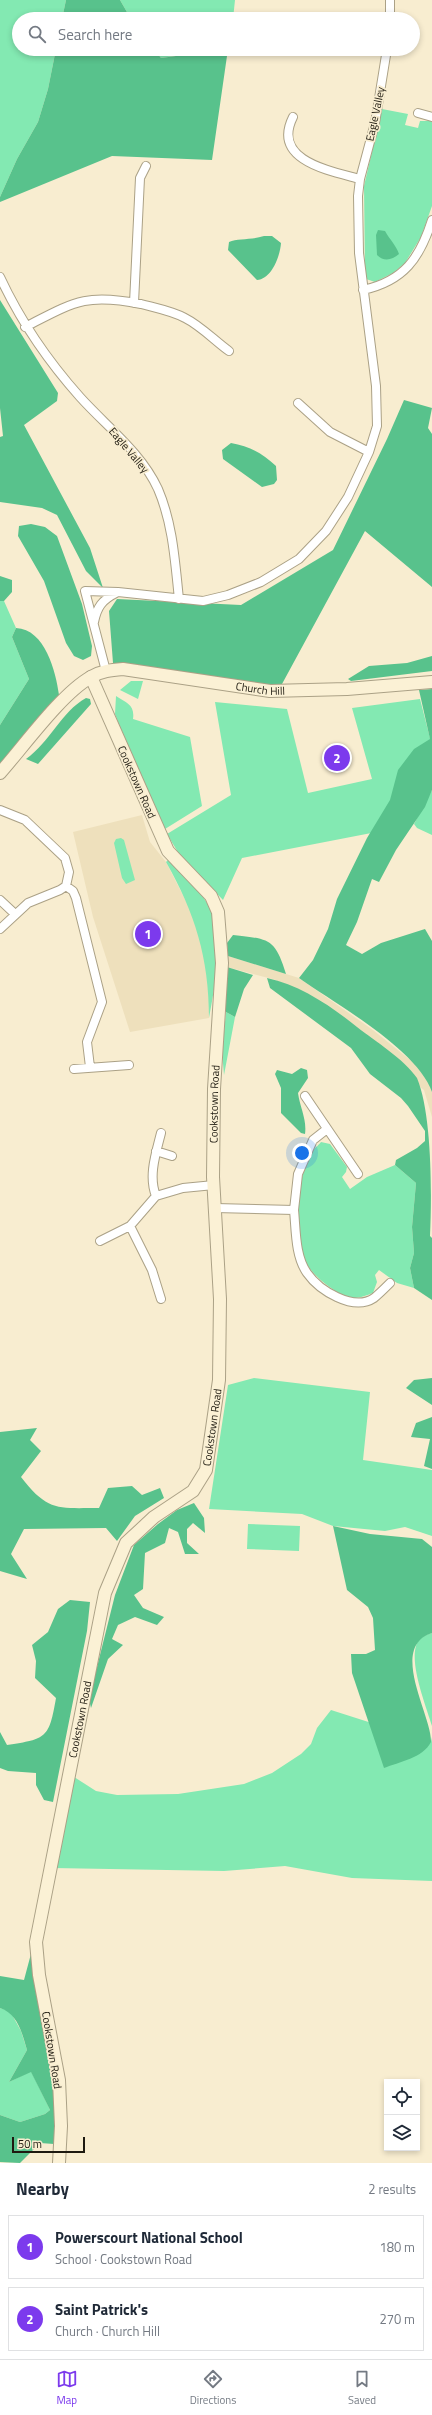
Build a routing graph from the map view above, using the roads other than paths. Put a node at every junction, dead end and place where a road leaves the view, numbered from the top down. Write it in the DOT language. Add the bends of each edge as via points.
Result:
graph roads {
  1 [pos="390,0"];
  2 [pos="390,12"];
  3 [pos="386,56"];
  4 [pos="418,113"];
  5 [pos="292,117"];
  6 [pos="432,117"];
  7 [pos="146,166"];
  8 [pos="360,179"];
  9 [pos="432,220"];
  10 [pos="0,277"];
  11 [pos="363,290"];
  12 [pos="134,303"];
  13 [pos="25,327"];
  14 [pos="229,351"];
  15 [pos="298,403"];
  16 [pos="369,452"];
  17 [pos="118,592"];
  18 [pos="179,599"];
  19 [pos="94,624"];
  20 [pos="106,671"];
  21 [pos="91,677"];
  22 [pos="432,682"];
  23 [pos="0,773"];
  24 [pos="0,810"];
  25 [pos="66,886"];
  26 [pos="0,900"];
  27 [pos="15,914"];
  28 [pos="0,929"];
  29 [pos="129,1065"];
  30 [pos="90,1067"];
  31 [pos="74,1069"];
  32 [pos="305,1096"];
  33 [pos="327,1129"];
  34 [pos="161,1133"];
  35 [pos="156,1151"];
  36 [pos="172,1156"];
  37 [pos="358,1174"];
  38 [pos="214,1185"];
  39 [pos="156,1196"];
  40 [pos="215,1208"];
  41 [pos="294,1210"];
  42 [pos="130,1226"];
  43 [pos="100,1242"];
  44 [pos="390,1284"];
  45 [pos="161,1299"];
  46 [pos="59,2163"];
  1 -- 2 [label="street"];
  3 -- 8 [label="street, Eagle Valley" via="375,123"];
  4 -- 6 [label="street"];
  5 -- 8 [label="street" via="288,127 289,137 291,145 301,158 315,167"];
  7 -- 12 [label="street" via="140,178"];
  8 -- 11 [label="street, Eagle Valley" via="358,214"];
  9 -- 11 [label="street" via="415,260 398,276 379,287"];
  10 -- 13 [label="street, Eagle Valley"];
  11 -- 16 [label="street, Eagle Valley" via="376,386 377,426"];
  12 -- 13 [label="street" via="90,298 66,306"];
  12 -- 14 [label="street" via="163,309 186,318"];
  13 -- 18 [label="street, Eagle Valley" via="61,375 123,440 148,472 164,504 171,530"];
  15 -- 16 [label="street" via="330,432"];
  16 -- 18 [label="street, Eagle Valley" via="348,497 326,531 299,559 261,582 228,595 203,601"];
  17 -- 18 [label="street, Eagle Valley"];
  17 -- 19 [label="street" via="105,598 96,610"];
  17 -- 19 [label="street, Eagle Valley" via="85,591"];
  19 -- 20 [label="street"];
  20 -- 21 [label="street, Church Hill"];
  20 -- 22 [label="street, Church Hill" via="123,669 270,692"];
  21 -- 23 [label="street, Church Hill" via="74,689"];
  21 -- 38 [label="street, Cookstown Road" via="168,851 211,896 218,912 222,964 214,1089"];
  24 -- 25 [label="street" via="20,816 65,858 70,872"];
  25 -- 27 [label="street" via="28,903"];
  25 -- 30 [label="street" via="73,891 76,898 102,1002 87,1042"];
  26 -- 27 [label="street"];
  27 -- 28 [label="street"];
  29 -- 30 [label="street"];
  30 -- 31 [label="street"];
  32 -- 33 [label="street"];
  33 -- 37 [label="street"];
  33 -- 41 [label="street" via="313,1140 298,1174"];
  34 -- 35 [label="street"];
  35 -- 36 [label="street"];
  35 -- 39 [label="street" via="151,1185"];
  38 -- 39 [label="street" via="183,1188"];
  38 -- 40 [label="street, Cookstown Road"];
  39 -- 42 [label="street"];
  40 -- 41 [label="street"];
  40 -- 46 [label="street, Cookstown Road" via="220,1299 219,1380 206,1470 193,1491 154,1517 126,1543 105,1593 36,1942 39,1975 59,2080"];
  41 -- 44 [label="street" via="298,1249 307,1273 327,1292 354,1303 373,1299"];
  42 -- 43 [label="street"];
  42 -- 45 [label="street" via="152,1270"];
}
